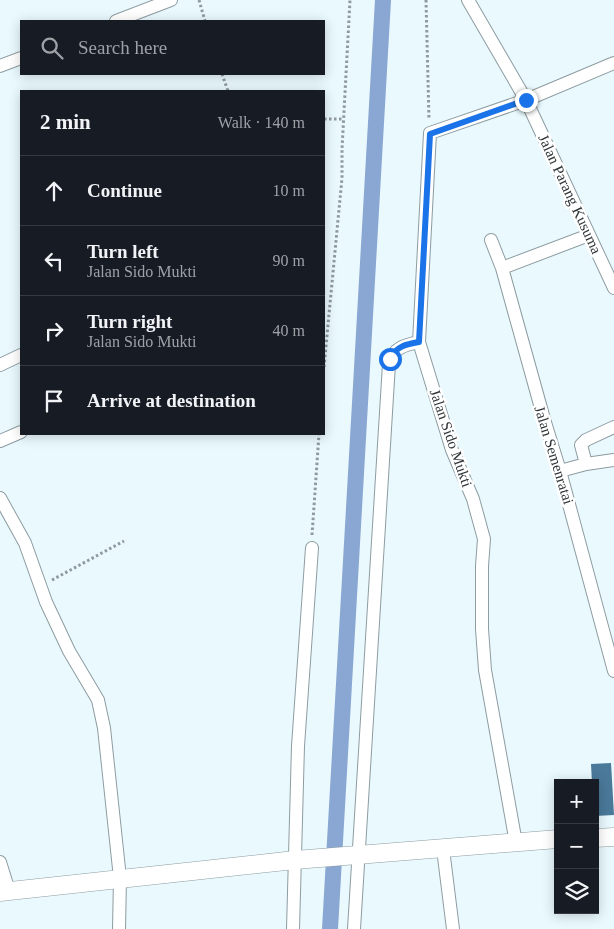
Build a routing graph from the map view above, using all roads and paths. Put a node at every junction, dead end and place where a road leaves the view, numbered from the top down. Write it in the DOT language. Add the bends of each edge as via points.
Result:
graph roads {
  1 [pos="172,0"];
  2 [pos="199,0"];
  3 [pos="350,0"];
  4 [pos="426,0"];
  5 [pos="468,0"];
  6 [pos="119,20"];
  7 [pos="205,20"];
  8 [pos="20,58"];
  9 [pos="614,64"];
  10 [pos="0,66"];
  11 [pos="222,75"];
  12 [pos="228,90"];
  13 [pos="526,100"];
  14 [pos="325,119"];
  15 [pos="344,119"];
  16 [pos="430,134"];
  17 [pos="589,236"];
  18 [pos="491,240"];
  19 [pos="502,268"];
  20 [pos="614,288"];
  21 [pos="419,342"];
  22 [pos="20,355"];
  23 [pos="325,356"];
  24 [pos="0,365"];
  25 [pos="614,427"];
  26 [pos="20,432"];
  27 [pos="319,435"];
  28 [pos="0,441"];
  29 [pos="614,460"];
  30 [pos="586,464"];
  31 [pos="560,471"];
  32 [pos="0,498"];
  33 [pos="124,541"];
  34 [pos="312,548"];
  35 [pos="41,587"];
  36 [pos="610,642"];
  37 [pos="614,671"];
  38 [pos="614,837"];
  39 [pos="599,838"];
  40 [pos="554,840"];
  41 [pos="516,843"];
  42 [pos="443,849"];
  43 [pos="351,856"];
  44 [pos="299,860"];
  45 [pos="0,862"];
  46 [pos="120,878"];
  47 [pos="5,892"];
  48 [pos="119,929"];
  49 [pos="293,929"];
  50 [pos="354,929"];
  51 [pos="453,929"];
  1 -- 6 [label="street"];
  2 -- 7 [label="path"];
  3 -- 15 [label="path"];
  4 -- 16 [label="path"];
  5 -- 13 [label="street, Jalan Parang Kusuma"];
  8 -- 10 [label="street"];
  9 -- 13 [label="street"];
  11 -- 12 [label="path"];
  13 -- 16 [label="street"];
  13 -- 17 [label="street, Jalan Parang Kusuma"];
  14 -- 15 [label="path"];
  15 -- 23 [label="path" via="342,178"];
  16 -- 21 [label="street, Jalan Sido Mukti"];
  17 -- 19 [label="street"];
  17 -- 20 [label="street, Jalan Parang Kusuma"];
  18 -- 19 [label="street, Jalan Semenratai"];
  19 -- 31 [label="street, Jalan Semenratai"];
  21 -- 41 [label="street, Jalan Sido Mukti" via="452,450 473,499 484,539 482,620 485,670"];
  21 -- 43 [label="street" via="397,349 389,364"];
  22 -- 24 [label="street"];
  25 -- 30 [label="street" via="581,445"];
  26 -- 28 [label="street"];
  27 -- 34 [label="path"];
  29 -- 30 [label="street"];
  30 -- 31 [label="street"];
  31 -- 36 [label="street, Jalan Semenratai"];
  32 -- 35 [label="street" via="25,543"];
  33 -- 35 [label="path"];
  34 -- 44 [label="street" via="298,746"];
  35 -- 46 [label="street" via="69,651 98,700 104,728"];
  36 -- 37 [label="street, Jalan Semenratai"];
  38 -- 39 [label="main road"];
  40 -- 41 [label="main road"];
  41 -- 42 [label="main road"];
  42 -- 43 [label="main road"];
  42 -- 51 [label="street"];
  43 -- 44 [label="main road"];
  43 -- 50 [label="street"];
  44 -- 46 [label="main road"];
  44 -- 49 [label="street"];
  45 -- 47 [label="street"];
  46 -- 47 [label="main road"];
  46 -- 48 [label="street"];
}
